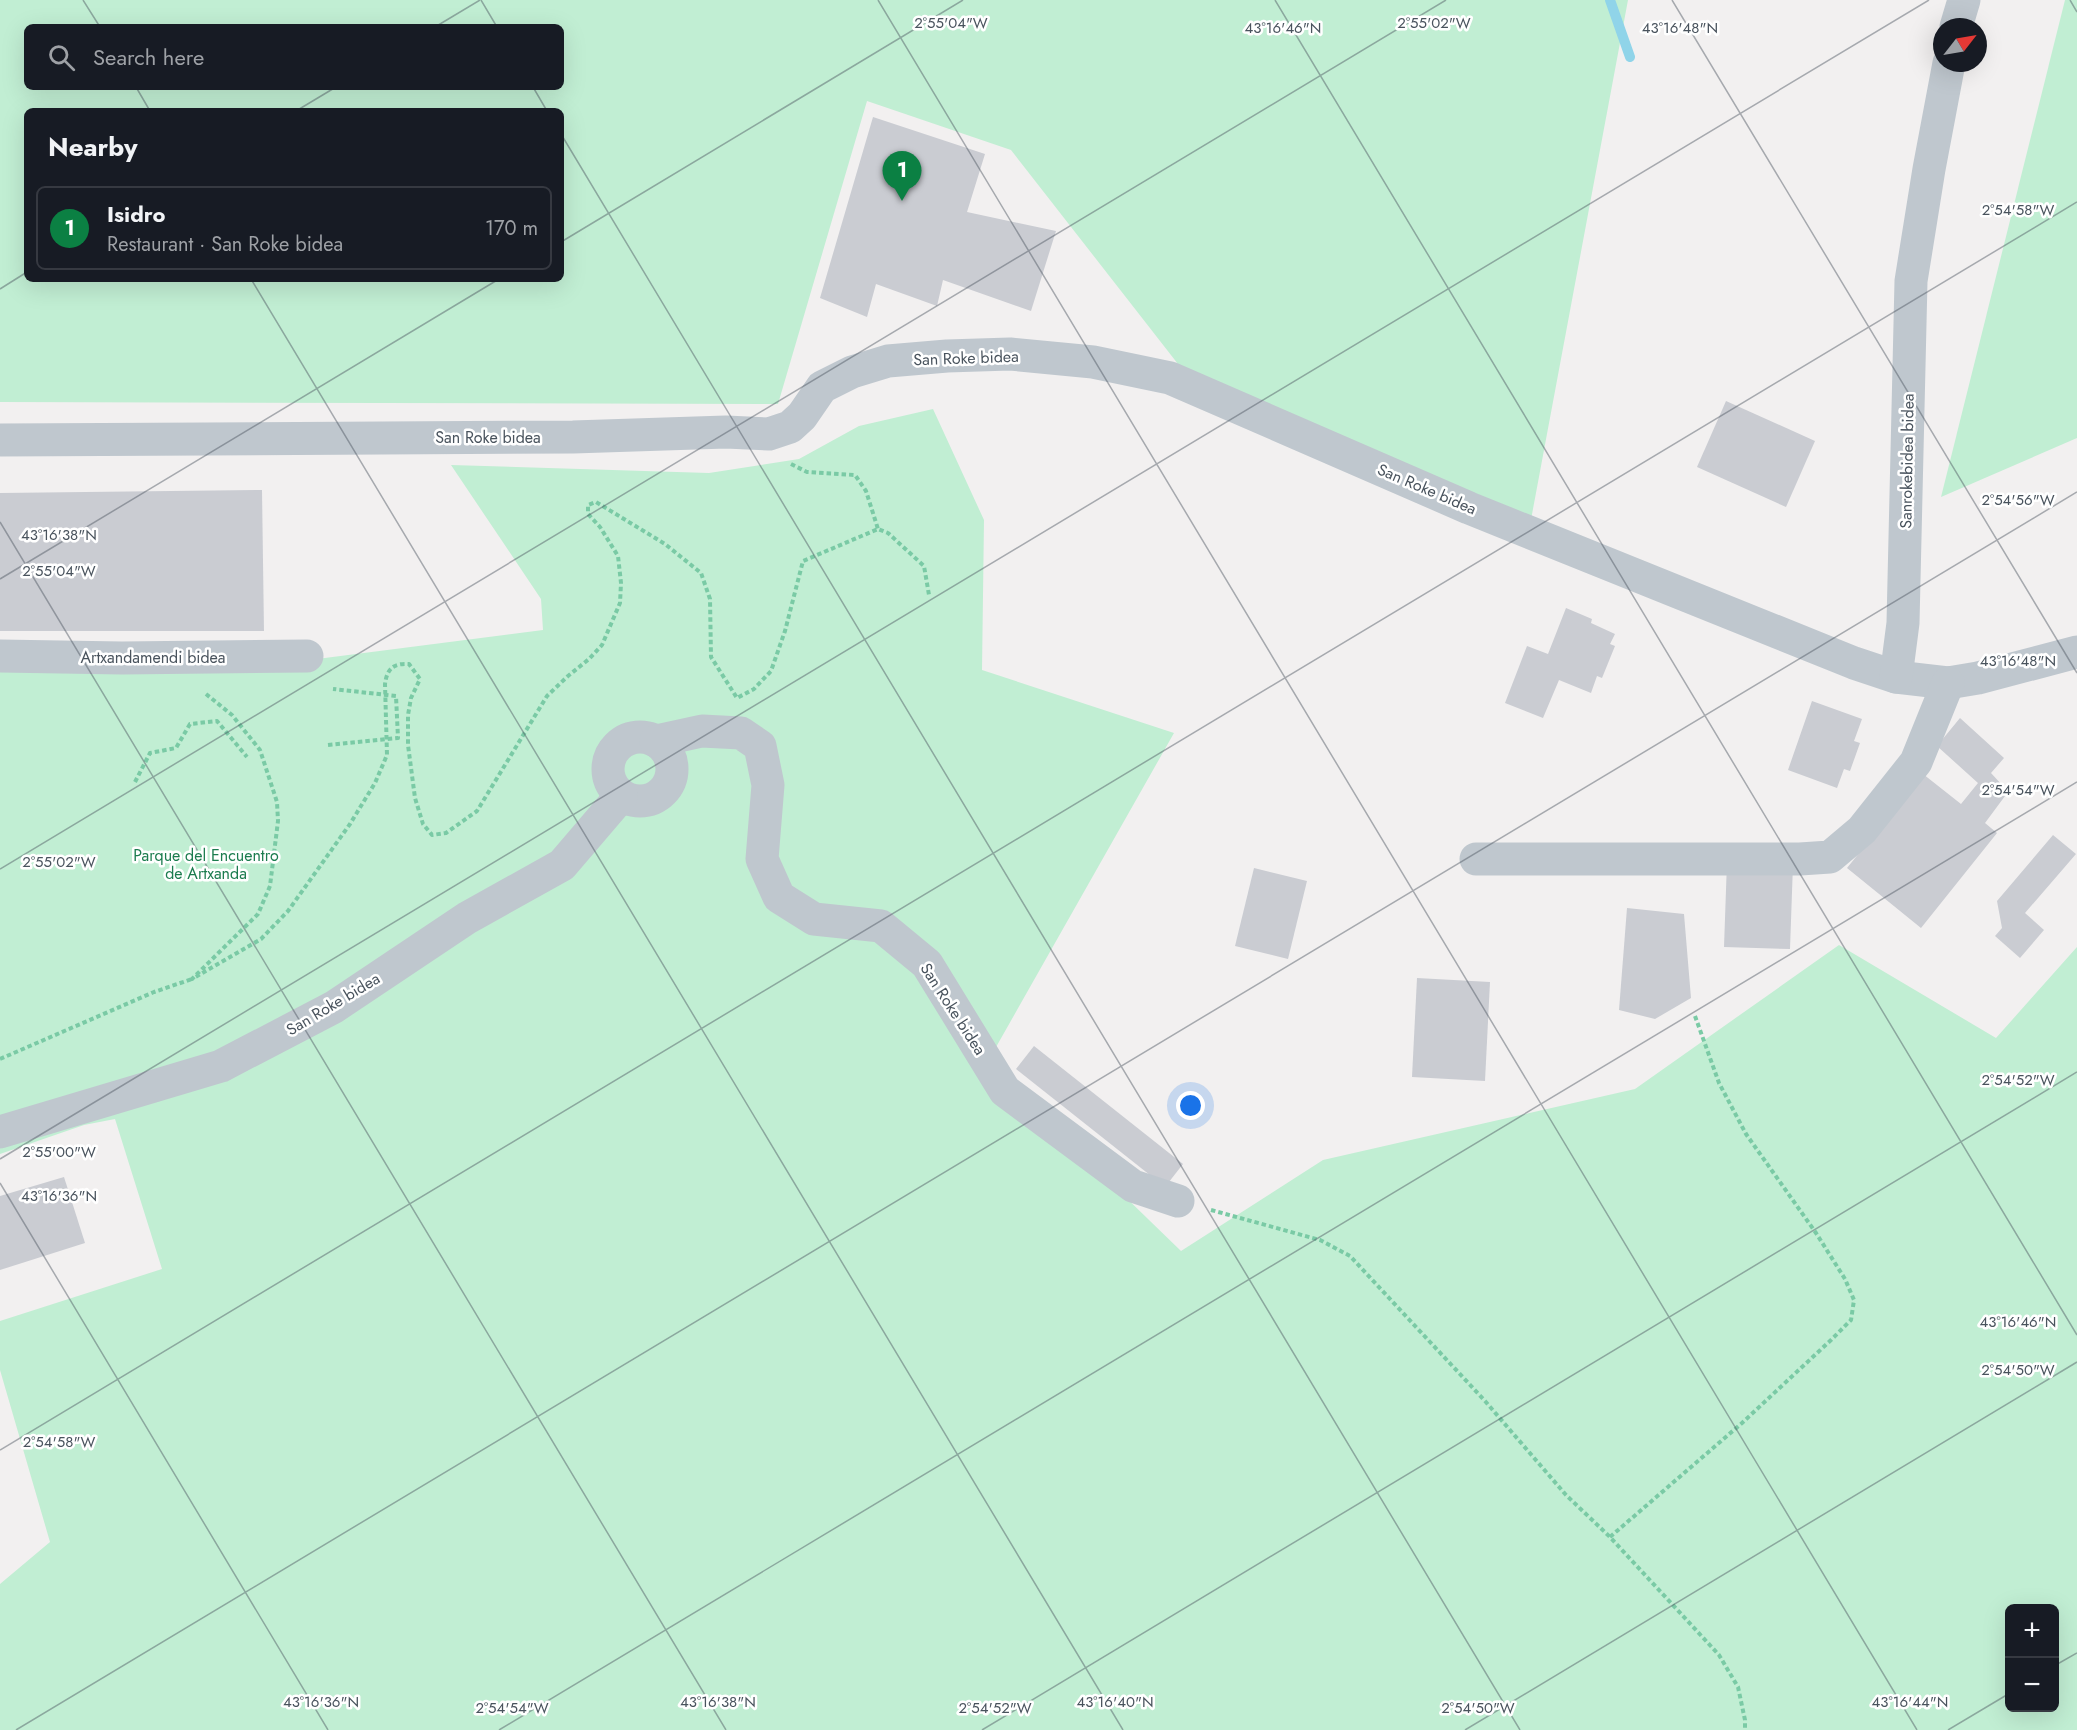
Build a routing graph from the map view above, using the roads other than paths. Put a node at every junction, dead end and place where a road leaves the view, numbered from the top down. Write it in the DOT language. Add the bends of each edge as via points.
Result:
graph roads {
  1 [pos="1964,0"];
  2 [pos="1959,18"];
  3 [pos="1947,72"];
  4 [pos="0,440"];
  5 [pos="2077,652"];
  6 [pos="0,656"];
  7 [pos="307,656"];
  8 [pos="1896,677"];
  9 [pos="1948,683"];
  10 [pos="656,741"];
  11 [pos="621,796"];
  12 [pos="1476,859"];
  13 [pos="0,1132"];
  14 [pos="1178,1201"];
  1 -- 2 [label="street"];
  3 -- 8 [label="street, Sanrokebidea bidea" via="1911,281 1903,622"];
  4 -- 8 [label="street, San Roke bidea" via="769,434 790,427 822,387 888,361 1010,354 1093,362 1170,378 1469,508"];
  5 -- 9 [label="street"];
  6 -- 7 [label="street, Artxandamendi bidea"];
  8 -- 9 [label="street"];
  9 -- 12 [label="street" via="1916,762 1862,830 1830,857"];
  10 -- 11 [label="street, San Roke bidea" via="633,737 623,741 609,757 608,778"];
  10 -- 11 [label="street" via="670,757 667,787 651,800 640,802"];
  10 -- 14 [label="street, San Roke bidea" via="702,731 741,733 760,746 768,785 762,859 779,897 814,919 881,926 927,964 1005,1091 1132,1186"];
  11 -- 13 [label="street, San Roke bidea" via="562,865 467,918 334,1007 221,1066"];
}
